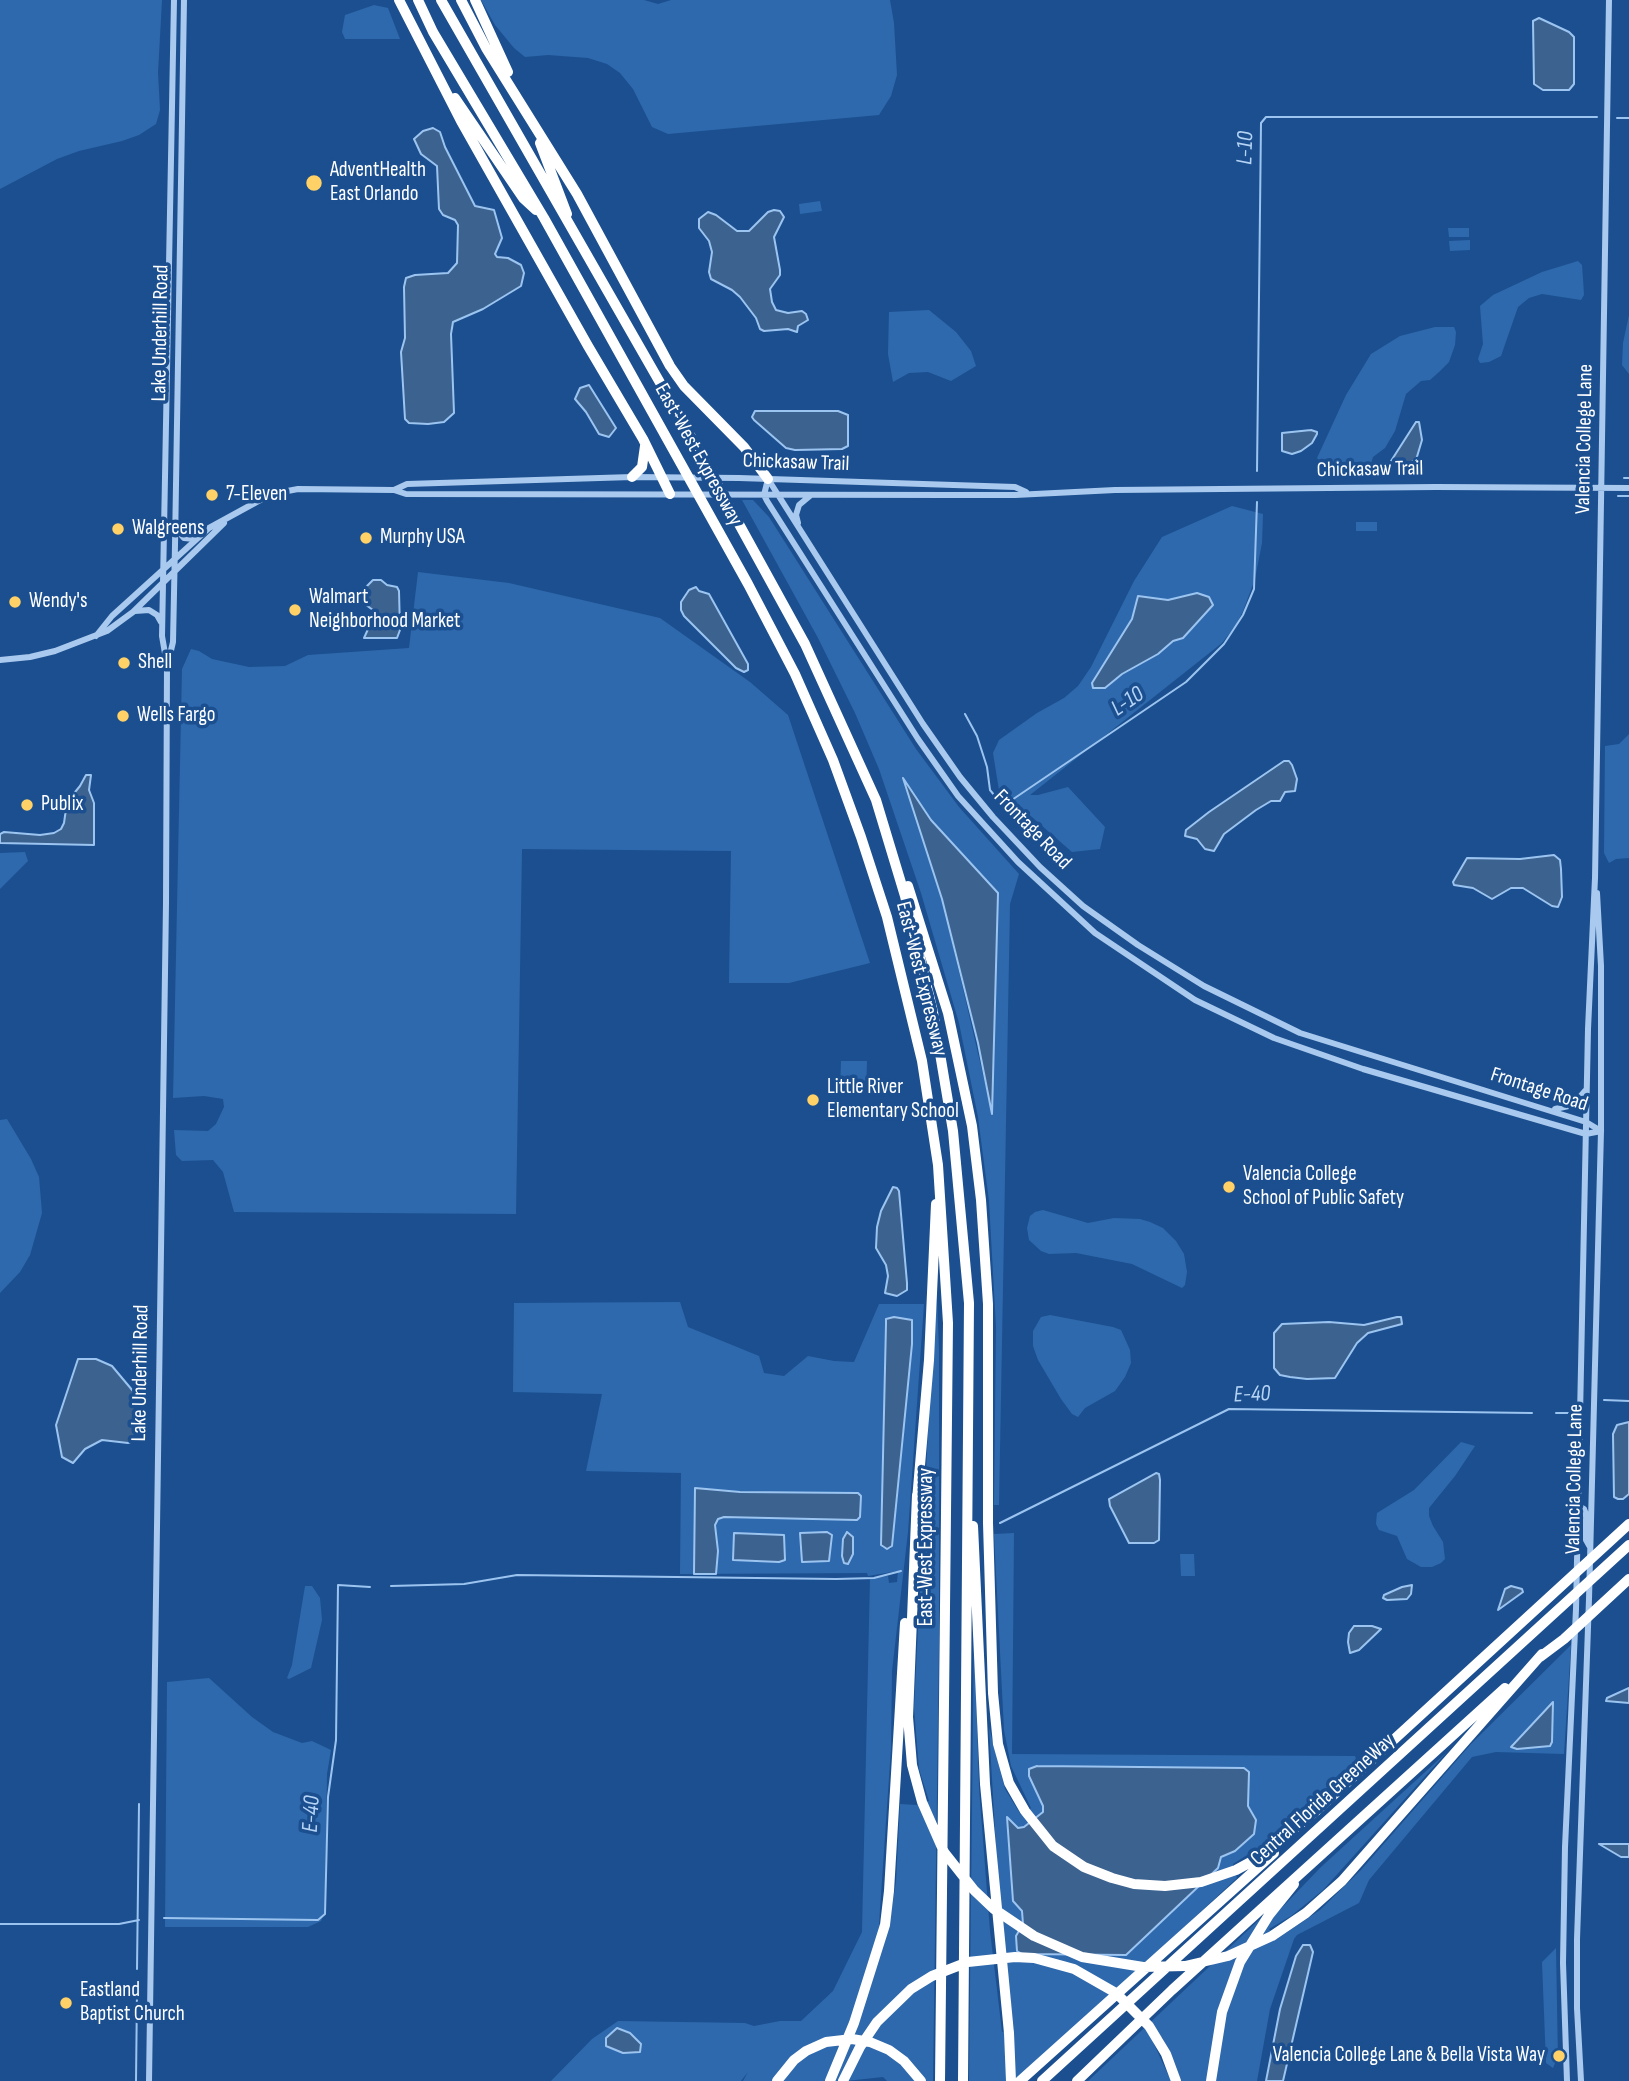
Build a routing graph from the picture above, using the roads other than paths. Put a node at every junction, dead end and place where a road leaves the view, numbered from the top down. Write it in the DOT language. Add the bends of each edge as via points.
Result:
graph roads {
  1 [pos="174,0"];
  2 [pos="184,0"];
  3 [pos="391,0"];
  4 [pos="399,0"];
  5 [pos="418,0"];
  6 [pos="442,0"];
  7 [pos="461,0"];
  8 [pos="475,0"];
  9 [pos="1609,0"];
  10 [pos="183,78"];
  11 [pos="173,82"];
  12 [pos="183,87"];
  13 [pos="544,218"];
  14 [pos="572,232"];
  15 [pos="170,247"];
  16 [pos="180,271"];
  17 [pos="169,331"];
  18 [pos="179,354"];
  19 [pos="645,442"];
  20 [pos="632,477"];
  21 [pos="667,478"];
  22 [pos="768,479"];
  23 [pos="1602,488"];
  24 [pos="1629,488"];
  25 [pos="394,490"];
  26 [pos="1028,493"];
  27 [pos="676,494"];
  28 [pos="778,494"];
  29 [pos="764,495"];
  30 [pos="812,495"];
  31 [pos="228,519"];
  32 [pos="798,525"];
  33 [pos="176,529"];
  34 [pos="196,539"];
  35 [pos="175,559"];
  36 [pos="164,569"];
  37 [pos="175,572"];
  38 [pos="163,583"];
  39 [pos="133,612"];
  40 [pos="162,625"];
  41 [pos="96,636"];
  42 [pos="0,660"];
  43 [pos="167,665"];
  44 [pos="876,800"];
  45 [pos="1595,878"];
  46 [pos="1586,1089"];
  47 [pos="1546,1109"];
  48 [pos="1586,1122"];
  49 [pos="1601,1131"];
  50 [pos="1586,1134"];
  51 [pos="938,1165"];
  52 [pos="968,1424"];
  53 [pos="917,1495"];
  54 [pos="1578,1506"];
  55 [pos="1629,1524"];
  56 [pos="1629,1545"];
  57 [pos="1590,1548"];
  58 [pos="1629,1579"];
  59 [pos="1542,1654"];
  60 [pos="1316,1811"];
  61 [pos="1301,1872"];
  62 [pos="149,2081"];
  63 [pos="777,2081"];
  64 [pos="830,2081"];
  65 [pos="843,2081"];
  66 [pos="921,2081"];
  67 [pos="940,2081"];
  68 [pos="963,2081"];
  69 [pos="1011,2081"];
  70 [pos="1020,2081"];
  71 [pos="1042,2081"];
  72 [pos="1077,2081"];
  73 [pos="1176,2081"];
  74 [pos="1211,2081"];
  75 [pos="1567,2081"];
  76 [pos="1581,2081"];
  1 -- 11 [label="street, Lake Underhill Road"];
  2 -- 10 [label="street, Lake Underhill Road"];
  3 -- 13 [label="highway" via="523,198"];
  4 -- 19 [label="highway" via="461,121"];
  5 -- 13 [label="highway, East-West Expressway"];
  6 -- 14 [label="highway, East-West Expressway"];
  7 -- 22 [label="highway" via="567,178 670,366"];
  8 -- 14 [label="highway" via="541,145"];
  9 -- 23 [label="street, Valencia College Lane"];
  10 -- 11 [label="street"];
  10 -- 12 [label="street, Lake Underhill Road"];
  11 -- 12 [label="street"];
  11 -- 15 [label="street, Lake Underhill Road"];
  12 -- 16 [label="street, Lake Underhill Road"];
  13 -- 51 [label="highway, East-West Expressway" via="748,584 833,760 887,917 922,1061"];
  14 -- 44 [label="highway, East-West Expressway" via="805,644"];
  15 -- 16 [label="street"];
  15 -- 17 [label="street, Lake Underhill Road"];
  16 -- 18 [label="street, Lake Underhill Road"];
  17 -- 18 [label="street"];
  17 -- 36 [label="street, Lake Underhill Road"];
  18 -- 33 [label="street, Lake Underhill Road"];
  19 -- 20 [label="highway" via="642,467"];
  19 -- 21 [label="highway"];
  20 -- 21 [label="street, Chickasaw Trail"];
  20 -- 25 [label="street, Chickasaw Trail" via="407,484"];
  21 -- 22 [label="street, Chickasaw Trail"];
  21 -- 27 [label="highway"];
  22 -- 26 [label="street, Chickasaw Trail" via="1012,487"];
  22 -- 28 [label="street, Frontage Road"];
  22 -- 29 [label="street"];
  23 -- 24 [label="street, Chickasaw Trail"];
  23 -- 26 [label="street, Chickasaw Trail"];
  23 -- 45 [label="street, Valencia College Lane"];
  25 -- 27 [label="street, Chickasaw Trail" via="406,494"];
  25 -- 31 [label="street, Chickasaw Trail" via="290,490 262,499"];
  26 -- 30 [label="street, Chickasaw Trail"];
  27 -- 29 [label="street, Chickasaw Trail"];
  28 -- 29 [label="street, Chickasaw Trail"];
  28 -- 30 [label="street, Chickasaw Trail"];
  28 -- 32 [label="street, Frontage Road"];
  29 -- 50 [label="street, Frontage Road" via="958,796 1018,862 1095,933 1195,1000 1274,1038"];
  30 -- 32 [label="street" via="799,505"];
  31 -- 34 [label="street, Chickasaw Trail"];
  31 -- 37 [label="street, Chickasaw Trail"];
  32 -- 47 [label="street, Frontage Road" via="960,777 1040,867 1083,906 1204,986 1300,1033"];
  33 -- 34 [label="street" via="186,539"];
  33 -- 35 [label="street, Lake Underhill Road"];
  34 -- 35 [label="street, Chickasaw Trail"];
  35 -- 36 [label="street, Chickasaw Trail"];
  35 -- 37 [label="street, Lake Underhill Road"];
  36 -- 38 [label="street, Lake Underhill Road"];
  36 -- 41 [label="street, Chickasaw Trail"];
  37 -- 38 [label="street, Chickasaw Trail"];
  37 -- 43 [label="street, Lake Underhill Road" via="173,642"];
  38 -- 39 [label="street, Chickasaw Trail"];
  38 -- 40 [label="street, Lake Underhill Road"];
  39 -- 40 [label="street" via="149,610"];
  39 -- 41 [label="street, Chickasaw Trail"];
  40 -- 43 [label="street, Lake Underhill Road"];
  41 -- 42 [label="street, Chickasaw Trail" via="55,651"];
  43 -- 62 [label="street, Lake Underhill Road"];
  44 -- 52 [label="highway, East-West Expressway" via="933,1012 953,1131 969,1303"];
  44 -- 60 [label="highway" via="919,914 972,1126 987,1258 993,1693 998,1744 1009,1783 1053,1846 1084,1867 1134,1884 1201,1882 1237,1870"];
  45 -- 46 [label="street, Valencia College Lane"];
  45 -- 49 [label="street, Valencia College Lane" via="1600,918"];
  46 -- 47 [label="street" via="1573,1105"];
  46 -- 48 [label="street, Valencia College Lane"];
  47 -- 48 [label="street, Frontage Road"];
  48 -- 49 [label="street, Frontage Road"];
  48 -- 50 [label="street, Valencia College Lane"];
  49 -- 50 [label="street, Frontage Road"];
  49 -- 57 [label="street, Valencia College Lane"];
  50 -- 54 [label="street, Valencia College Lane"];
  51 -- 53 [label="highway"];
  51 -- 67 [label="highway, East-West Expressway" via="948,1323"];
  52 -- 68 [label="highway, East-West Expressway"];
  52 -- 69 [label="highway" via="985,1784"];
  53 -- 59 [label="highway" via="908,1717 912,1765 922,1802 944,1852 974,1890 1017,1927 1082,1957 1143,1968 1185,1966 1228,1956 1272,1936 1342,1881"];
  53 -- 64 [label="highway" via="885,1925"];
  54 -- 57 [label="street" via="1586,1514"];
  54 -- 75 [label="street, Valencia College Lane" via="1565,1847"];
  55 -- 60 [label="highway"];
  56 -- 71 [label="highway, Central Florida GreeneWay"];
  57 -- 76 [label="street, Valencia College Lane" via="1577,1939"];
  58 -- 59 [label="highway, Central Florida GreeneWay"];
  59 -- 61 [label="highway, Central Florida GreeneWay"];
  60 -- 70 [label="highway"];
  61 -- 72 [label="highway, Central Florida GreeneWay"];
  61 -- 74 [label="highway" via="1240,1962 1222,2012"];
  63 -- 66 [label="highway" via="806,2051 826,2042 852,2039 889,2050"];
  65 -- 73 [label="highway" via="868,2034 903,1995 952,1967 996,1957 1058,1964 1090,1976 1116,1993 1157,2039"];
}
